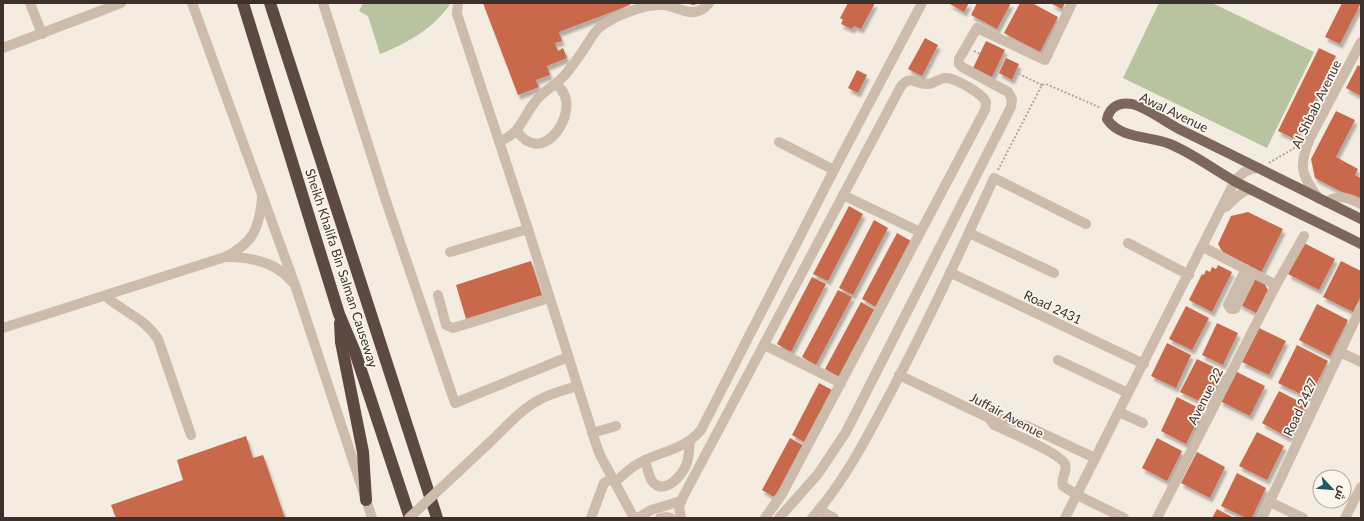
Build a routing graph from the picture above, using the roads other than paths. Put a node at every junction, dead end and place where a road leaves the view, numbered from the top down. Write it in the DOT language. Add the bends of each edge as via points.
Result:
graph roads {
  1 [pos="30,3"];
  2 [pos="121,3"];
  3 [pos="192,3"];
  4 [pos="243,3"];
  5 [pos="270,3"];
  6 [pos="323,3"];
  7 [pos="458,3"];
  8 [pos="710,3"];
  9 [pos="922,3"];
  10 [pos="1072,3"];
  11 [pos="637,6"];
  12 [pos="42,34"];
  13 [pos="1361,42"];
  14 [pos="3,48"];
  15 [pos="556,84"];
  16 [pos="517,131"];
  17 [pos="499,141"];
  18 [pos="779,142"];
  19 [pos="1259,168"];
  20 [pos="834,170"];
  21 [pos="1236,181"];
  22 [pos="1251,189"];
  23 [pos="262,195"];
  24 [pos="843,195"];
  25 [pos="1322,200"];
  26 [pos="1361,204"];
  27 [pos="1220,213"];
  28 [pos="1361,219"];
  29 [pos="1086,224"];
  30 [pos="528,229"];
  31 [pos="920,232"];
  32 [pos="969,232"];
  33 [pos="1304,236"];
  34 [pos="1128,243"];
  35 [pos="1361,244"];
  36 [pos="1203,247"];
  37 [pos="450,252"];
  38 [pos="225,257"];
  39 [pos="951,273"];
  40 [pos="1054,273"];
  41 [pos="1189,275"];
  42 [pos="1276,285"];
  43 [pos="295,286"];
  44 [pos="438,295"];
  45 [pos="105,296"];
  46 [pos="549,298"];
  47 [pos="1361,307"];
  48 [pos="339,314"];
  49 [pos="3,328"];
  50 [pos="764,345"];
  51 [pos="1340,352"];
  52 [pos="568,357"];
  53 [pos="1058,360"];
  54 [pos="1361,362"];
  55 [pos="1144,364"];
  56 [pos="899,375"];
  57 [pos="841,383"];
  58 [pos="577,386"];
  59 [pos="1128,393"];
  60 [pos="1119,412"];
  61 [pos="989,418"];
  62 [pos="1143,423"];
  63 [pos="616,426"];
  64 [pos="592,433"];
  65 [pos="191,435"];
  66 [pos="690,441"];
  67 [pos="1095,458"];
  68 [pos="645,460"];
  69 [pos="614,480"];
  70 [pos="1361,487"];
  71 [pos="1077,495"];
  72 [pos="366,500"];
  73 [pos="681,501"];
  74 [pos="1270,502"];
  75 [pos="819,510"];
  76 [pos="372,518"];
  77 [pos="409,518"];
  78 [pos="437,518"];
  79 [pos="591,518"];
  80 [pos="634,518"];
  81 [pos="638,518"];
  82 [pos="660,518"];
  83 [pos="671,518"];
  84 [pos="681,518"];
  85 [pos="765,518"];
  86 [pos="779,518"];
  87 [pos="812,518"];
  88 [pos="834,518"];
  89 [pos="1065,518"];
  90 [pos="1124,518"];
  91 [pos="1158,518"];
  92 [pos="1262,518"];
  93 [pos="1303,518"];
  94 [pos="1345,518"];
  1 -- 12 [label="street"];
  2 -- 12 [label="street"];
  3 -- 23 [label="street"];
  4 -- 48 [label="highway, Sheikh Khalifa Bin Salman Causeway"];
  5 -- 78 [label="highway, Sheikh Khalifa Bin Salman Causeway"];
  6 -- 52 [label="street" via="386,201 455,403"];
  7 -- 17 [label="street" via="457,14"];
  8 -- 11 [label="street" via="700,11 692,13 663,5"];
  9 -- 20 [label="street"];
  10 -- 86 [label="street" via="1045,60 977,28 959,59 958,64 962,67 1008,92 1012,99 1011,107 846,432 818,474"];
  11 -- 15 [label="street" via="599,28"];
  12 -- 14 [label="street"];
  13 -- 25 [label="street, Al Shbab Avenue" via="1304,153 1304,174"];
  15 -- 16 [label="street" via="543,92"];
  15 -- 16 [label="street" via="562,89 567,104 562,122 550,139 536,144 522,138"];
  16 -- 17 [label="street"];
  17 -- 30 [label="street"];
  18 -- 20 [label="street"];
  19 -- 21 [label="street" via="1247,170"];
  19 -- 21 [label="main road, Awal Avenue" via="1170,125 1138,106 1122,104 1109,111 1107,119 1117,128 1171,144"];
  19 -- 25 [label="main road, Awal Avenue"];
  20 -- 66 [label="street" via="706,423"];
  21 -- 22 [label="main road"];
  21 -- 27 [label="street"];
  22 -- 27 [label="street" via="1244,190 1236,196"];
  22 -- 35 [label="main road"];
  23 -- 38 [label="street" via="260,216 249,241"];
  23 -- 43 [label="street"];
  24 -- 31 [label="street"];
  24 -- 31 [label="street" via="903,83 913,80 928,84 947,78 954,80 982,96 986,106"];
  24 -- 50 [label="street"];
  25 -- 26 [label="street" via="1341,196"];
  25 -- 28 [label="main road, Awal Avenue"];
  27 -- 36 [label="street"];
  29 -- 32 [label="street" via="994,178"];
  30 -- 37 [label="street"];
  30 -- 46 [label="street"];
  31 -- 57 [label="street"];
  32 -- 39 [label="street"];
  32 -- 40 [label="street"];
  33 -- 42 [label="street, Avenue 22"];
  34 -- 41 [label="street"];
  36 -- 41 [label="street"];
  36 -- 42 [label="street"];
  38 -- 43 [label="street" via="240,257 262,262 287,276"];
  38 -- 45 [label="street"];
  39 -- 55 [label="street, Road 2431"];
  39 -- 56 [label="street"];
  41 -- 55 [label="street"];
  42 -- 91 [label="street, Avenue 22"];
  43 -- 72 [label="street"];
  44 -- 46 [label="street" via="444,321 453,328"];
  45 -- 49 [label="street"];
  45 -- 65 [label="street" via="152,329 158,339"];
  46 -- 52 [label="street"];
  47 -- 51 [label="street, Road 2427"];
  48 -- 72 [label="highway" via="340,342 363,452"];
  48 -- 77 [label="highway, Sheikh Khalifa Bin Salman Causeway" via="355,352"];
  50 -- 57 [label="street"];
  50 -- 73 [label="street"];
  51 -- 54 [label="street"];
  51 -- 74 [label="street, Road 2427"];
  52 -- 58 [label="street"];
  53 -- 59 [label="street"];
  55 -- 59 [label="street"];
  56 -- 61 [label="street, Juffair Avenue"];
  56 -- 75 [label="street" via="855,456"];
  57 -- 85 [label="street" via="782,494"];
  58 -- 64 [label="street"];
  58 -- 77 [label="street, bridge" via="539,400"];
  59 -- 60 [label="street"];
  60 -- 62 [label="street"];
  60 -- 67 [label="street"];
  61 -- 67 [label="street" via="1004,419 1027,426"];
  61 -- 71 [label="street, Juffair Avenue" via="994,425 1052,453 1063,461 1063,486"];
  63 -- 64 [label="street"];
  64 -- 69 [label="street" via="600,455"];
  66 -- 68 [label="street"];
  66 -- 68 [label="street" via="685,469 670,484 658,485 653,481"];
  67 -- 71 [label="street"];
  68 -- 69 [label="street"];
  69 -- 79 [label="street" via="604,483"];
  69 -- 80 [label="street"];
  70 -- 94 [label="street"];
  71 -- 89 [label="street"];
  71 -- 90 [label="street"];
  72 -- 76 [label="street"];
  73 -- 81 [label="street" via="651,510"];
  73 -- 84 [label="street"];
  74 -- 92 [label="street, Road 2427"];
  74 -- 93 [label="street"];
  75 -- 87 [label="street"];
  75 -- 88 [label="street"];
  82 -- 83 [label="street"];
}
